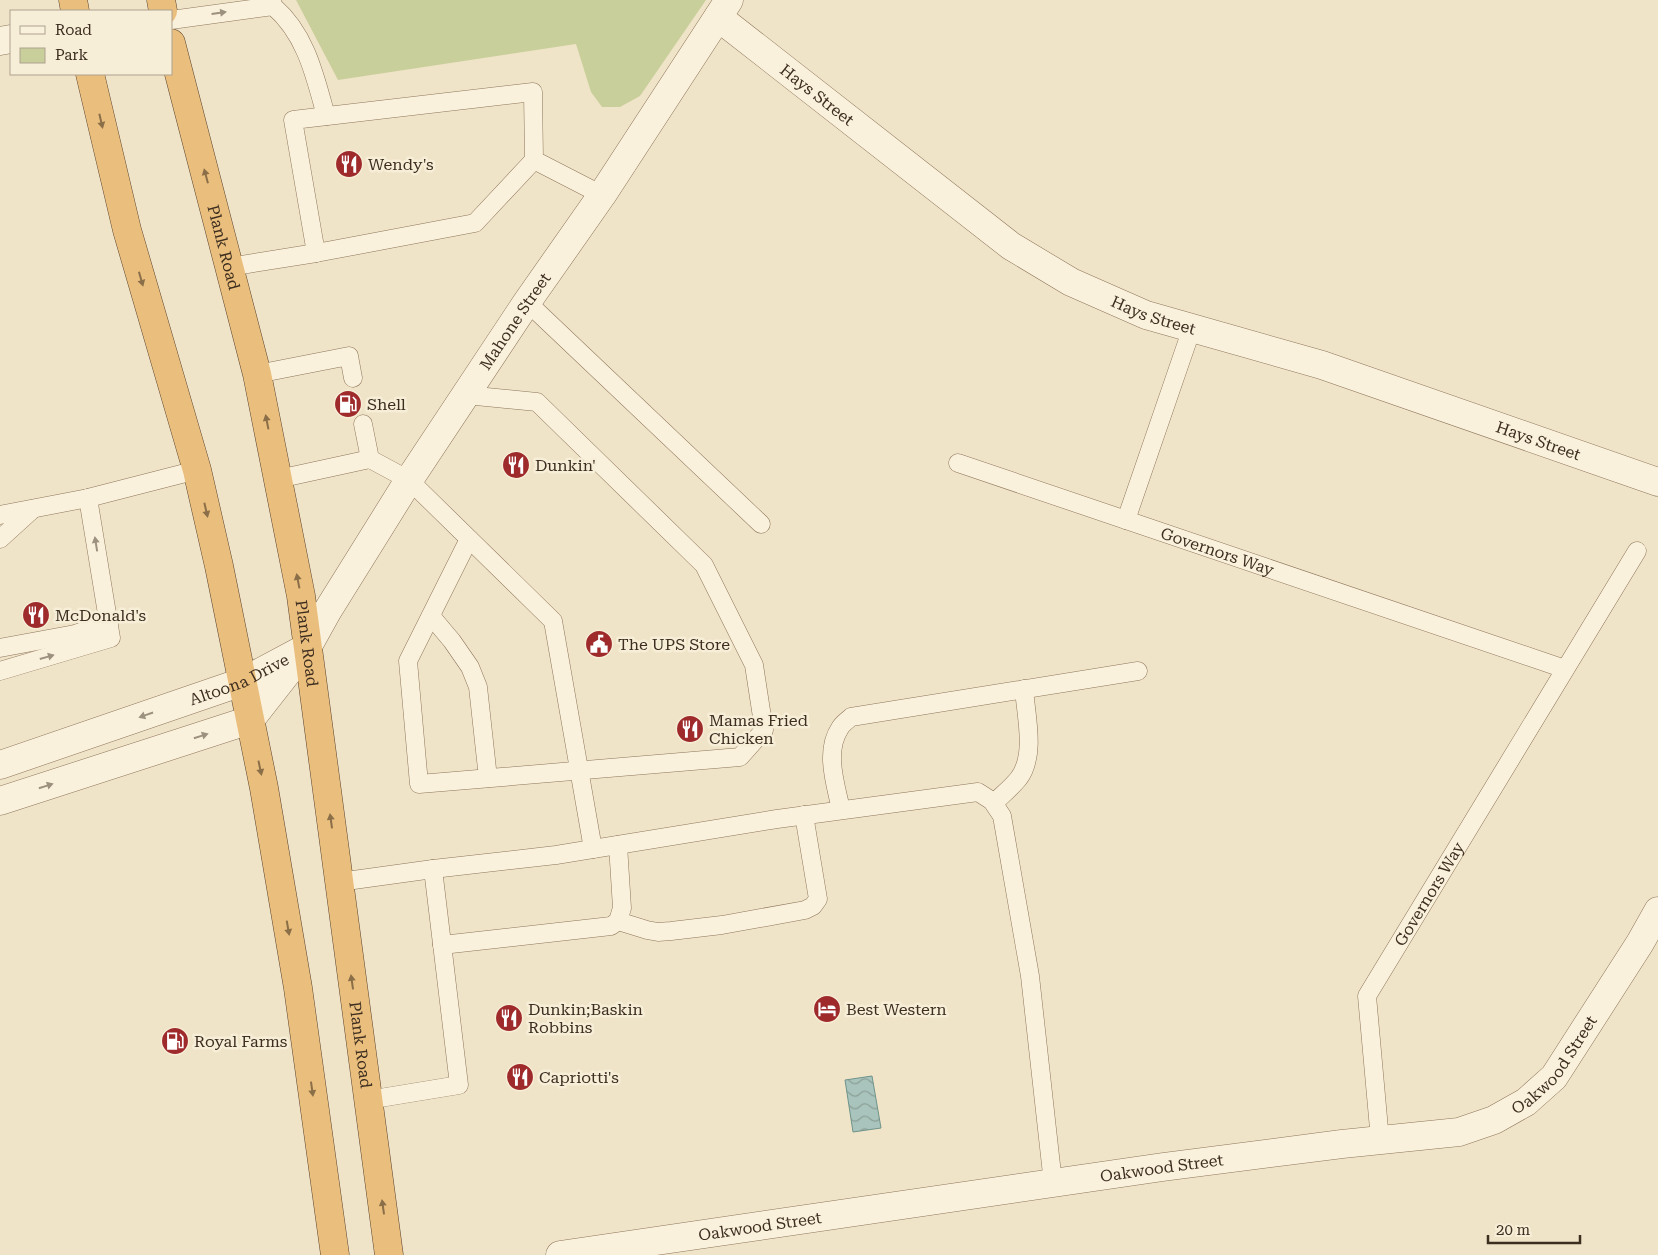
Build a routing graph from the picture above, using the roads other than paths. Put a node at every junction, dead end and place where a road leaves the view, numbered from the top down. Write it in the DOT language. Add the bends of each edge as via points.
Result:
graph roads {
  1 [pos="273,3"];
  2 [pos="723,9"];
  3 [pos="172,20"];
  4 [pos="172,47"];
  5 [pos="90,75"];
  6 [pos="326,116"];
  7 [pos="534,160"];
  8 [pos="602,195"];
  9 [pos="316,253"];
  10 [pos="229,268"];
  11 [pos="527,302"];
  12 [pos="1192,328"];
  13 [pos="257,374"];
  14 [pos="353,378"];
  15 [pos="466,394"];
  16 [pos="363,424"];
  17 [pos="370,459"];
  18 [pos="958,463"];
  19 [pos="197,470"];
  20 [pos="278,479"];
  21 [pos="409,480"];
  22 [pos="1658,482"];
  23 [pos="88,498"];
  24 [pos="34,508"];
  25 [pos="0,515"];
  26 [pos="1126,520"];
  27 [pos="761,524"];
  28 [pos="0,539"];
  29 [pos="469,539"];
  30 [pos="1637,551"];
  31 [pos="431,616"];
  32 [pos="109,622"];
  33 [pos="308,646"];
  34 [pos="0,648"];
  35 [pos="1565,669"];
  36 [pos="0,671"];
  37 [pos="1138,671"];
  38 [pos="242,682"];
  39 [pos="1024,689"];
  40 [pos="250,720"];
  41 [pos="0,765"];
  42 [pos="579,770"];
  43 [pos="488,778"];
  44 [pos="0,801"];
  45 [pos="994,803"];
  46 [pos="841,810"];
  47 [pos="804,815"];
  48 [pos="618,845"];
  49 [pos="593,849"];
  50 [pos="433,869"];
  51 [pos="339,882"];
  52 [pos="1658,913"];
  53 [pos="618,921"];
  54 [pos="442,945"];
  55 [pos="368,1100"];
  56 [pos="1380,1140"];
  57 [pos="1052,1183"];
  58 [pos="335,1255"];
  59 [pos="389,1255"];
  60 [pos="560,1255"];
  3 -- 1 [label="lane, one-way"];
  1 -- 6 [label="lane" via="305,50"];
  2 -- 8 [label="street, Mahone Street"];
  2 -- 12 [label="street, Hays Street" via="1011,246 1071,282 1146,315"];
  10 -- 4 [label="highway, Plank Road, one-way"];
  5 -- 19 [label="highway, one-way" via="127,230"];
  6 -- 7 [label="lane" via="533,92"];
  6 -- 9 [label="lane" via="293,120"];
  7 -- 8 [label="lane"];
  7 -- 9 [label="lane" via="475,223"];
  8 -- 11 [label="street, Mahone Street"];
  9 -- 10 [label="lane"];
  10 -- 13 [label="highway, Plank Road"];
  11 -- 15 [label="street, Mahone Street"];
  11 -- 27 [label="lane"];
  12 -- 22 [label="street, Hays Street" via="1322,365"];
  12 -- 26 [label="lane"];
  13 -- 14 [label="lane" via="349,356"];
  20 -- 13 [label="highway, Plank Road, one-way"];
  15 -- 21 [label="street, Mahone Street"];
  15 -- 42 [label="lane" via="537,402 704,565 754,665 764,730 740,756"];
  16 -- 17 [label="lane"];
  17 -- 20 [label="lane"];
  17 -- 21 [label="lane"];
  18 -- 26 [label="lane, Governors Way"];
  19 -- 23 [label="lane"];
  19 -- 38 [label="highway, one-way"];
  33 -- 20 [label="highway, Plank Road, one-way"];
  21 -- 29 [label="lane"];
  21 -- 33 [label="street, Mahone Street"];
  23 -- 24 [label="lane"];
  32 -- 23 [label="lane, one-way"];
  24 -- 25 [label="lane"];
  24 -- 28 [label="lane"];
  26 -- 35 [label="lane, Governors Way"];
  29 -- 31 [label="lane"];
  29 -- 42 [label="lane" via="554,621"];
  30 -- 35 [label="lane, Governors Way"];
  31 -- 43 [label="lane" via="470,667 478,687"];
  31 -- 43 [label="lane" via="408,662 419,784"];
  32 -- 34 [label="lane" via="75,634"];
  36 -- 32 [label="lane, one-way" via="111,638"];
  33 -- 38 [label="street, Altoona Drive"];
  33 -- 40 [label="street, Altoona Drive"];
  51 -- 33 [label="highway, Plank Road, one-way"];
  35 -- 56 [label="lane, Governors Way" via="1366,996"];
  37 -- 39 [label="lane"];
  38 -- 40 [label="highway"];
  38 -- 41 [label="street, Altoona Drive, one-way"];
  39 -- 45 [label="lane" via="1028,759 1018,779"];
  39 -- 46 [label="lane" via="851,717 840,727 834,742 832,766"];
  44 -- 40 [label="street, one-way"];
  40 -- 58 [label="highway, one-way" via="298,988"];
  42 -- 43 [label="lane"];
  42 -- 49 [label="lane"];
  45 -- 46 [label="lane" via="978,792"];
  45 -- 57 [label="lane" via="1002,816 1030,976"];
  46 -- 47 [label="lane"];
  47 -- 48 [label="lane"];
  47 -- 53 [label="lane" via="818,899 814,906 722,926 658,932"];
  48 -- 49 [label="lane"];
  48 -- 53 [label="lane" via="622,908"];
  49 -- 50 [label="lane"];
  50 -- 51 [label="lane"];
  50 -- 54 [label="lane"];
  55 -- 51 [label="highway, Plank Road, one-way"];
  52 -- 56 [label="street, Oakwood Street" via="1554,1077 1526,1102 1494,1120 1459,1132"];
  53 -- 54 [label="lane" via="611,926 594,929"];
  54 -- 55 [label="lane" via="459,1085"];
  59 -- 55 [label="highway, Plank Road, one-way"];
  56 -- 57 [label="street, Oakwood Street"];
  57 -- 60 [label="street, Oakwood Street"];
}
